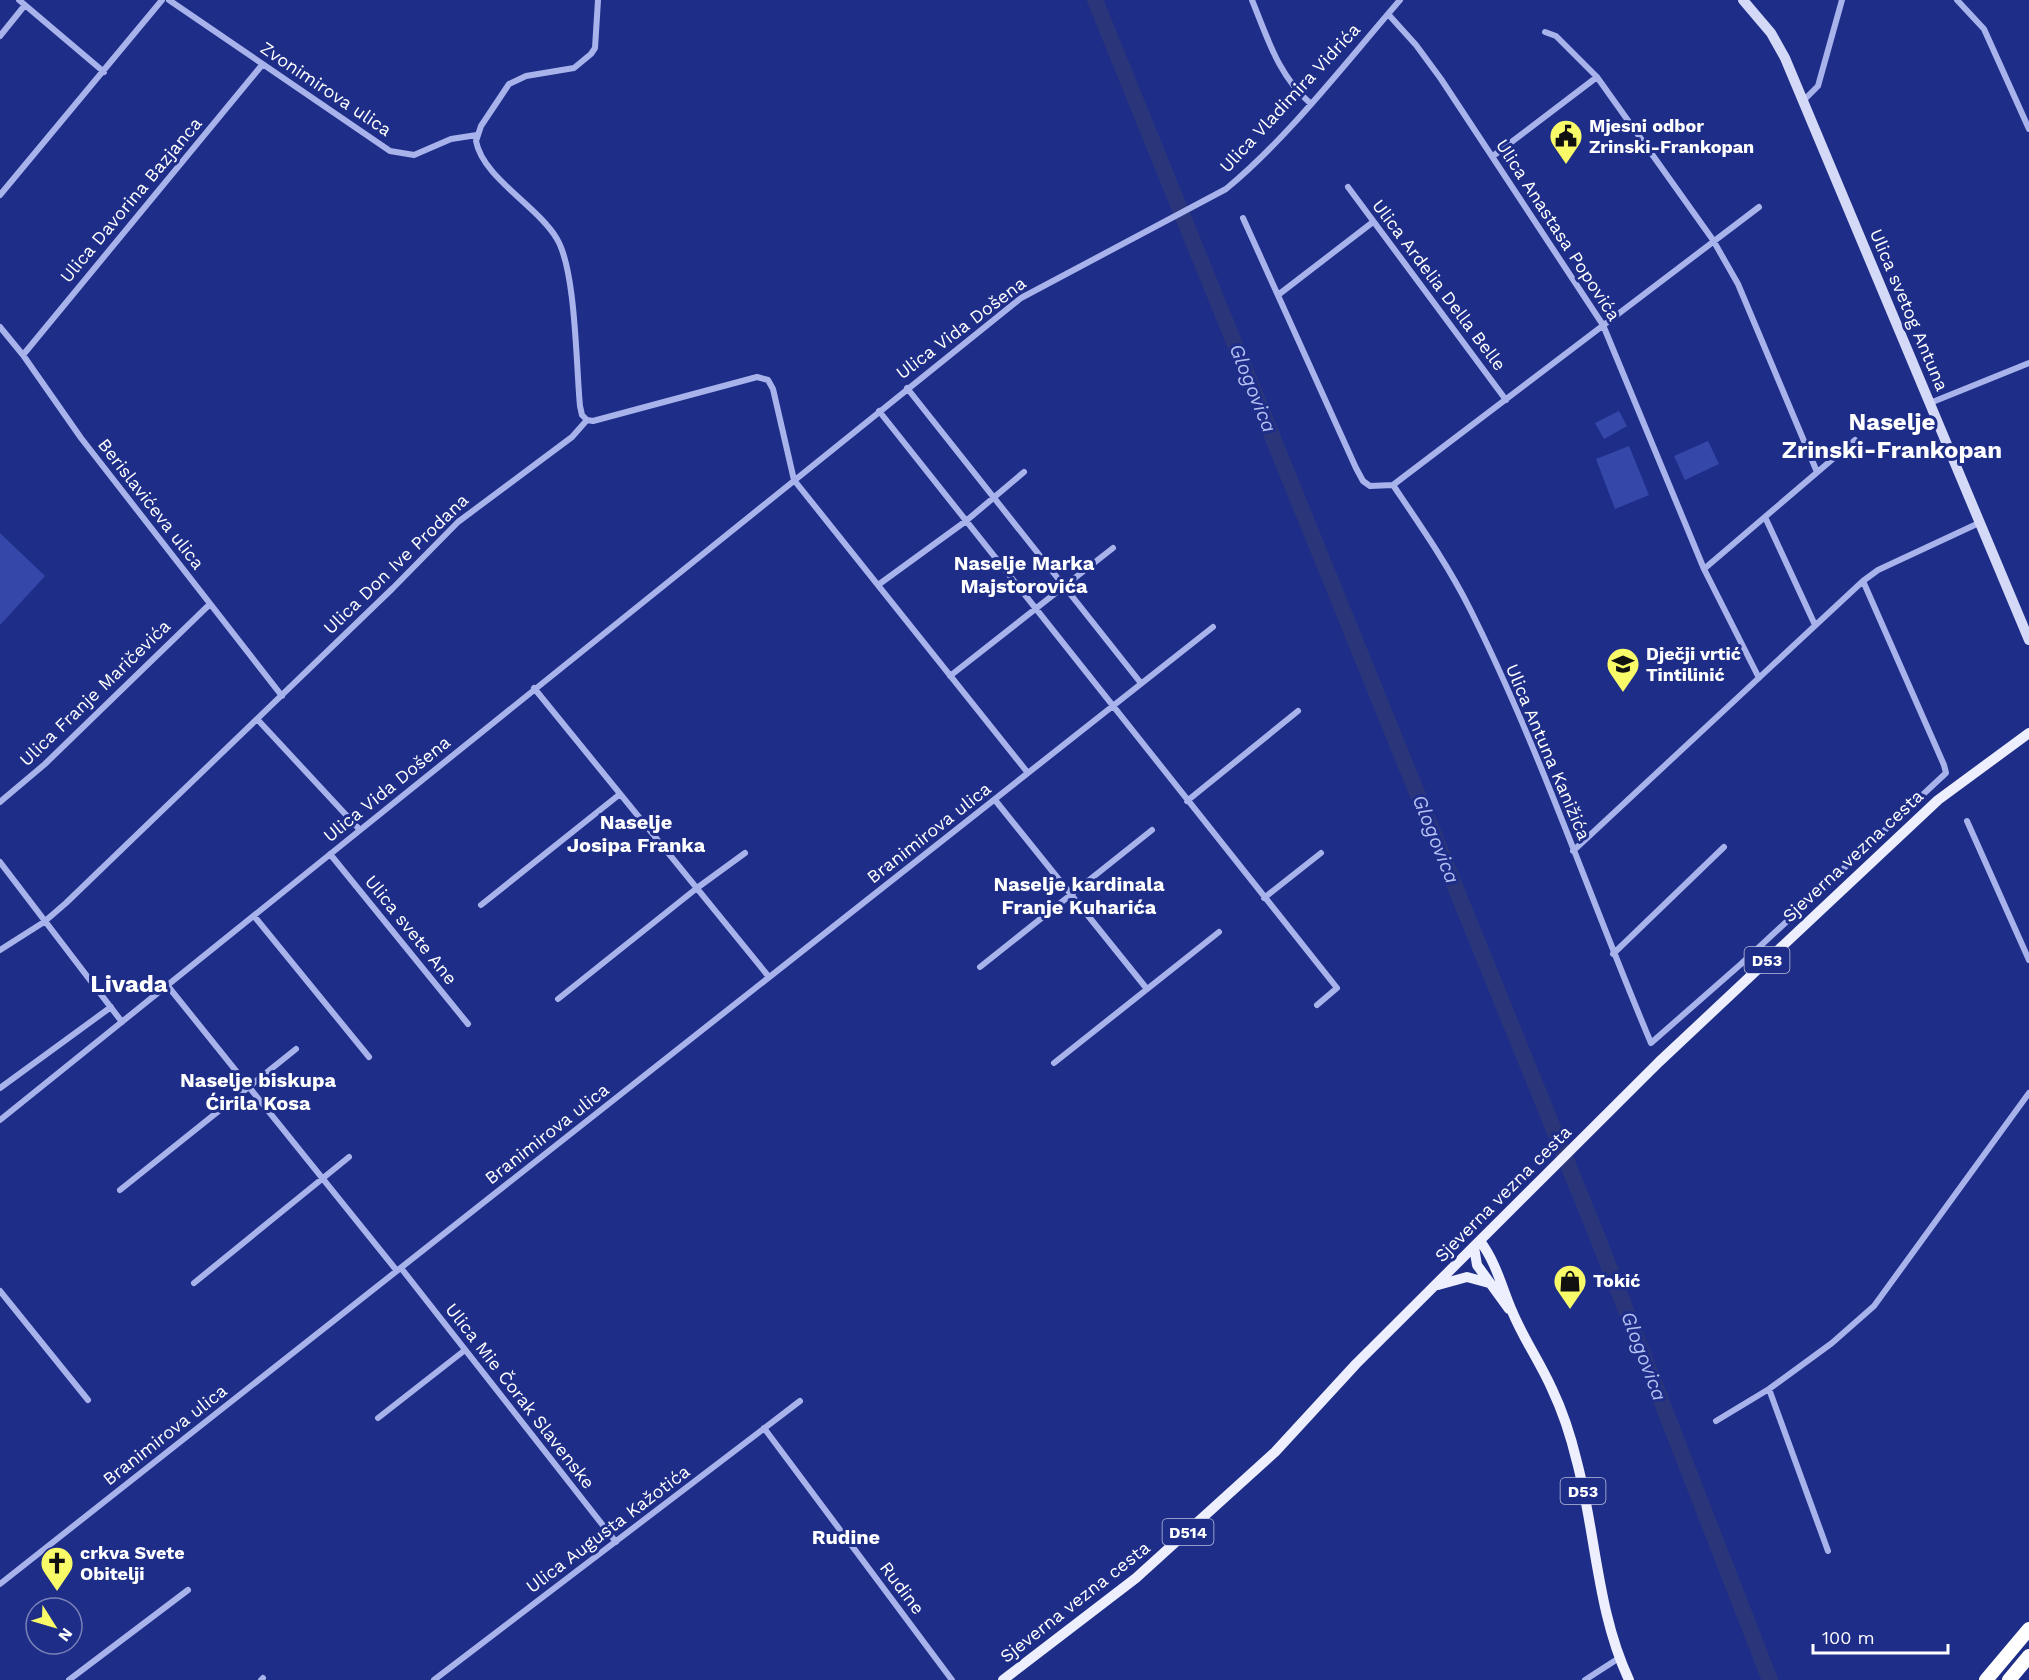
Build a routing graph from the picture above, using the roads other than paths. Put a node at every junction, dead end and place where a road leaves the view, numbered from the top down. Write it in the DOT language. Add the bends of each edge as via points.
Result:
graph roads {
  1 [pos="19,0"];
  2 [pos="162,0"];
  3 [pos="169,0"];
  4 [pos="598,0"];
  5 [pos="1252,0"];
  6 [pos="1400,0"];
  7 [pos="1743,0"];
  8 [pos="1842,0"];
  9 [pos="1957,0"];
  10 [pos="25,5"];
  11 [pos="1388,14"];
  12 [pos="1545,32"];
  13 [pos="0,36"];
  14 [pos="262,64"];
  15 [pos="104,72"];
  16 [pos="1597,77"];
  17 [pos="1803,101"];
  18 [pos="1310,103"];
  19 [pos="2029,129"];
  20 [pos="477,135"];
  21 [pos="1493,156"];
  22 [pos="1348,187"];
  23 [pos="1226,189"];
  24 [pos="0,195"];
  25 [pos="1759,207"];
  26 [pos="1243,218"];
  27 [pos="1373,222"];
  28 [pos="1713,240"];
  29 [pos="1278,296"];
  30 [pos="1603,325"];
  31 [pos="0,327"];
  32 [pos="23,355"];
  33 [pos="2029,363"];
  34 [pos="907,388"];
  35 [pos="1506,400"];
  36 [pos="1930,403"];
  37 [pos="879,411"];
  38 [pos="587,420"];
  39 [pos="1855,440"];
  40 [pos="1024,472"];
  41 [pos="1817,472"];
  42 [pos="794,480"];
  43 [pos="1393,485"];
  44 [pos="994,497"];
  45 [pos="1765,517"];
  46 [pos="966,521"];
  47 [pos="1979,523"];
  48 [pos="1113,548"];
  49 [pos="1704,569"];
  50 [pos="1863,581"];
  51 [pos="878,585"];
  52 [pos="1064,586"];
  53 [pos="210,604"];
  54 [pos="1035,609"];
  55 [pos="1815,625"];
  56 [pos="1213,627"];
  57 [pos="2029,640"];
  58 [pos="950,676"];
  59 [pos="1758,678"];
  60 [pos="1140,682"];
  61 [pos="534,688"];
  62 [pos="282,696"];
  63 [pos="1111,706"];
  64 [pos="1298,711"];
  65 [pos="257,719"];
  66 [pos="2029,733"];
  67 [pos="1028,773"];
  68 [pos="620,794"];
  69 [pos="995,800"];
  70 [pos="1187,801"];
  71 [pos="0,802"];
  72 [pos="1967,821"];
  73 [pos="360,830"];
  74 [pos="1152,830"];
  75 [pos="1724,847"];
  76 [pos="1573,851"];
  77 [pos="1321,852"];
  78 [pos="745,853"];
  79 [pos="330,855"];
  80 [pos="0,862"];
  81 [pos="697,888"];
  82 [pos="1071,894"];
  83 [pos="1264,898"];
  84 [pos="481,905"];
  85 [pos="254,916"];
  86 [pos="44,922"];
  87 [pos="1219,932"];
  88 [pos="0,950"];
  89 [pos="1613,954"];
  90 [pos="2029,960"];
  91 [pos="1740,964"];
  92 [pos="980,967"];
  93 [pos="1750,975"];
  94 [pos="769,977"];
  95 [pos="167,985"];
  96 [pos="1147,989"];
  97 [pos="558,999"];
  98 [pos="1317,1005"];
  99 [pos="111,1007"];
  100 [pos="122,1022"];
  101 [pos="468,1024"];
  102 [pos="296,1049"];
  103 [pos="369,1057"];
  104 [pos="1054,1063"];
  105 [pos="249,1087"];
  106 [pos="0,1089"];
  107 [pos="2029,1093"];
  108 [pos="0,1120"];
  109 [pos="349,1157"];
  110 [pos="323,1179"];
  111 [pos="120,1191"];
  112 [pos="1477,1244"];
  113 [pos="399,1270"];
  114 [pos="194,1282"];
  115 [pos="1489,1283"];
  116 [pos="1433,1288"];
  117 [pos="0,1291"];
  118 [pos="1511,1311"];
  119 [pos="465,1350"];
  120 [pos="1769,1389"];
  121 [pos="88,1400"];
  122 [pos="800,1401"];
  123 [pos="378,1418"];
  124 [pos="1716,1421"];
  125 [pos="764,1428"];
  126 [pos="616,1542"];
  127 [pos="1828,1551"];
  128 [pos="0,1584"];
  129 [pos="188,1590"];
  130 [pos="2029,1629"];
  131 [pos="2029,1656"];
  132 [pos="1619,1658"];
  133 [pos="69,1680"];
  134 [pos="434,1680"];
  135 [pos="952,1680"];
  136 [pos="1003,1680"];
  137 [pos="1585,1680"];
  138 [pos="1629,1680"];
  139 [pos="1986,1680"];
  140 [pos="2009,1680"];
  1 -- 10 [label="street"];
  2 -- 15 [label="street"];
  3 -- 14 [label="street, Zvonimirova ulica"];
  4 -- 20 [label="street" via="596,48 591,54 574,68 526,76 509,84"];
  5 -- 18 [label="street" via="1282,73"];
  6 -- 11 [label="street, Ulica Vladimira Vidrića"];
  7 -- 17 [label="main road, Ulica svetog Antuna" via="1771,33"];
  8 -- 17 [label="street" via="1818,86"];
  9 -- 19 [label="street" via="1984,29"];
  10 -- 13 [label="street"];
  10 -- 15 [label="street"];
  11 -- 18 [label="street, Ulica Vladimira Vidrića"];
  11 -- 21 [label="street, Ulica Anastasa Popovića" via="1429,62"];
  12 -- 16 [label="street" via="1569,48"];
  14 -- 20 [label="street, Zvonimirova ulica" via="390,151 414,155 451,139"];
  14 -- 32 [label="street, Ulica Davorina Bazjanca"];
  15 -- 24 [label="street"];
  16 -- 21 [label="street"];
  16 -- 28 [label="street"];
  17 -- 36 [label="main road, Ulica svetog Antuna"];
  18 -- 23 [label="street, Ulica Vladimira Vidrića" via="1244,175"];
  20 -- 38 [label="street" via="477,146 491,169 551,230 566,257 580,406"];
  21 -- 30 [label="street, Ulica Anastasa Popovića"];
  22 -- 27 [label="street, Ulica Ardelia Della Belle"];
  23 -- 34 [label="street, Ulica Vida Došena" via="1021,298"];
  25 -- 28 [label="street"];
  26 -- 29 [label="street"];
  27 -- 29 [label="street"];
  27 -- 35 [label="street, Ulica Ardelia Della Belle"];
  28 -- 30 [label="street"];
  28 -- 41 [label="street" via="1738,284"];
  29 -- 43 [label="street" via="1363,481 1370,486"];
  30 -- 35 [label="street"];
  30 -- 49 [label="street, Ulica Anastasa Popovića"];
  31 -- 32 [label="street, Berislavićeva ulica"];
  32 -- 53 [label="street, Berislavićeva ulica" via="81,438"];
  33 -- 36 [label="street"];
  34 -- 37 [label="street, Ulica Vida Došena"];
  34 -- 44 [label="street"];
  35 -- 43 [label="street"];
  36 -- 47 [label="main road, Ulica svetog Antuna"];
  37 -- 42 [label="street, Ulica Vida Došena"];
  37 -- 46 [label="street"];
  38 -- 42 [label="street" via="757,376 773,389"];
  38 -- 62 [label="street, Ulica Don Ive Prodana" via="572,437 458,522"];
  39 -- 41 [label="street"];
  40 -- 44 [label="street"];
  41 -- 45 [label="street"];
  42 -- 51 [label="street"];
  42 -- 61 [label="street, Ulica Vida Došena"];
  43 -- 76 [label="street, Ulica Antuna Kanižića" via="1440,554 1470,609"];
  44 -- 46 [label="street"];
  44 -- 52 [label="street"];
  45 -- 49 [label="street"];
  45 -- 55 [label="street"];
  46 -- 51 [label="street"];
  46 -- 54 [label="street"];
  47 -- 50 [label="street" via="1878,570"];
  47 -- 57 [label="main road, Ulica svetog Antuna"];
  48 -- 52 [label="street"];
  49 -- 59 [label="street, Ulica Anastasa Popovića"];
  50 -- 55 [label="street"];
  50 -- 91 [label="street" via="1946,773"];
  51 -- 58 [label="street"];
  52 -- 54 [label="street"];
  52 -- 60 [label="street"];
  53 -- 62 [label="street, Berislavićeva ulica"];
  53 -- 71 [label="street, Ulica Franje Maričevića" via="45,764"];
  54 -- 58 [label="street"];
  54 -- 63 [label="street"];
  55 -- 59 [label="street"];
  56 -- 60 [label="street, Branimirova ulica"];
  58 -- 67 [label="street"];
  59 -- 76 [label="street"];
  60 -- 63 [label="street, Branimirova ulica"];
  61 -- 68 [label="street"];
  61 -- 73 [label="street, Ulica Vida Došena"];
  62 -- 65 [label="street, Ulica Don Ive Prodana"];
  63 -- 67 [label="street, Branimirova ulica"];
  63 -- 70 [label="street"];
  64 -- 70 [label="street"];
  65 -- 73 [label="street"];
  65 -- 86 [label="street, Ulica Don Ive Prodana"];
  66 -- 93 [label="main road, Sjeverna vezna cesta / D53" via="1938,800"];
  67 -- 69 [label="street, Branimirova ulica"];
  68 -- 81 [label="street"];
  68 -- 84 [label="street"];
  69 -- 82 [label="street"];
  69 -- 94 [label="street, Branimirova ulica"];
  70 -- 83 [label="street"];
  72 -- 90 [label="street"];
  73 -- 79 [label="street, Ulica Vida Došena"];
  74 -- 82 [label="street"];
  75 -- 89 [label="street"];
  76 -- 89 [label="street, Ulica Antuna Kanižića"];
  77 -- 83 [label="street"];
  78 -- 81 [label="street"];
  79 -- 85 [label="street, Ulica Vida Došena"];
  79 -- 101 [label="street, Ulica svete Ane"];
  80 -- 86 [label="street"];
  81 -- 94 [label="street"];
  81 -- 97 [label="street"];
  82 -- 92 [label="street"];
  82 -- 96 [label="street"];
  83 -- 98 [label="street" via="1337,988"];
  85 -- 95 [label="street, Ulica Vida Došena"];
  85 -- 103 [label="street"];
  86 -- 88 [label="street, Ulica Don Ive Prodana"];
  86 -- 99 [label="street"];
  87 -- 96 [label="street"];
  89 -- 91 [label="street, Ulica Antuna Kanižića" via="1651,1043"];
  91 -- 93 [label="street"];
  93 -- 112 [label="main road, Sjeverna vezna cesta / D53"];
  94 -- 113 [label="street, Branimirova ulica"];
  95 -- 100 [label="street, Ulica Vida Došena"];
  95 -- 105 [label="street"];
  96 -- 104 [label="street"];
  99 -- 100 [label="street"];
  99 -- 106 [label="street"];
  100 -- 108 [label="street, Ulica Vida Došena"];
  102 -- 105 [label="street"];
  105 -- 110 [label="street"];
  105 -- 111 [label="street"];
  107 -- 120 [label="street" via="1874,1306"];
  109 -- 110 [label="street"];
  110 -- 113 [label="street"];
  110 -- 114 [label="street"];
  112 -- 115 [label="main road, D53" via="1477,1265"];
  112 -- 116 [label="main road, Sjeverna vezna cesta / D514"];
  112 -- 118 [label="main road, D53" via="1499,1276"];
  113 -- 119 [label="street, Ulica Mie Čorak Slavenske"];
  113 -- 128 [label="street, Branimirova ulica"];
  115 -- 116 [label="main road" via="1461,1277"];
  115 -- 118 [label="main road, D53"];
  116 -- 136 [label="main road, Sjeverna vezna cesta / D514" via="1275,1452 1224,1499 1136,1578"];
  117 -- 121 [label="street"];
  118 -- 132 [label="main road, D53" via="1565,1420 1578,1463"];
  119 -- 123 [label="street"];
  119 -- 126 [label="street, Ulica Mie Čorak Slavenske"];
  120 -- 124 [label="street"];
  120 -- 127 [label="street"];
  122 -- 125 [label="street, Ulica Augusta Kažotića"];
  125 -- 126 [label="street, Ulica Augusta Kažotića"];
  125 -- 135 [label="street, Rudine"];
  126 -- 134 [label="street, Ulica Augusta Kažotića"];
  129 -- 133 [label="street"];
  130 -- 139 [label="highway"];
  131 -- 140 [label="highway"];
  132 -- 137 [label="street"];
  132 -- 138 [label="main road, D53"];
}
